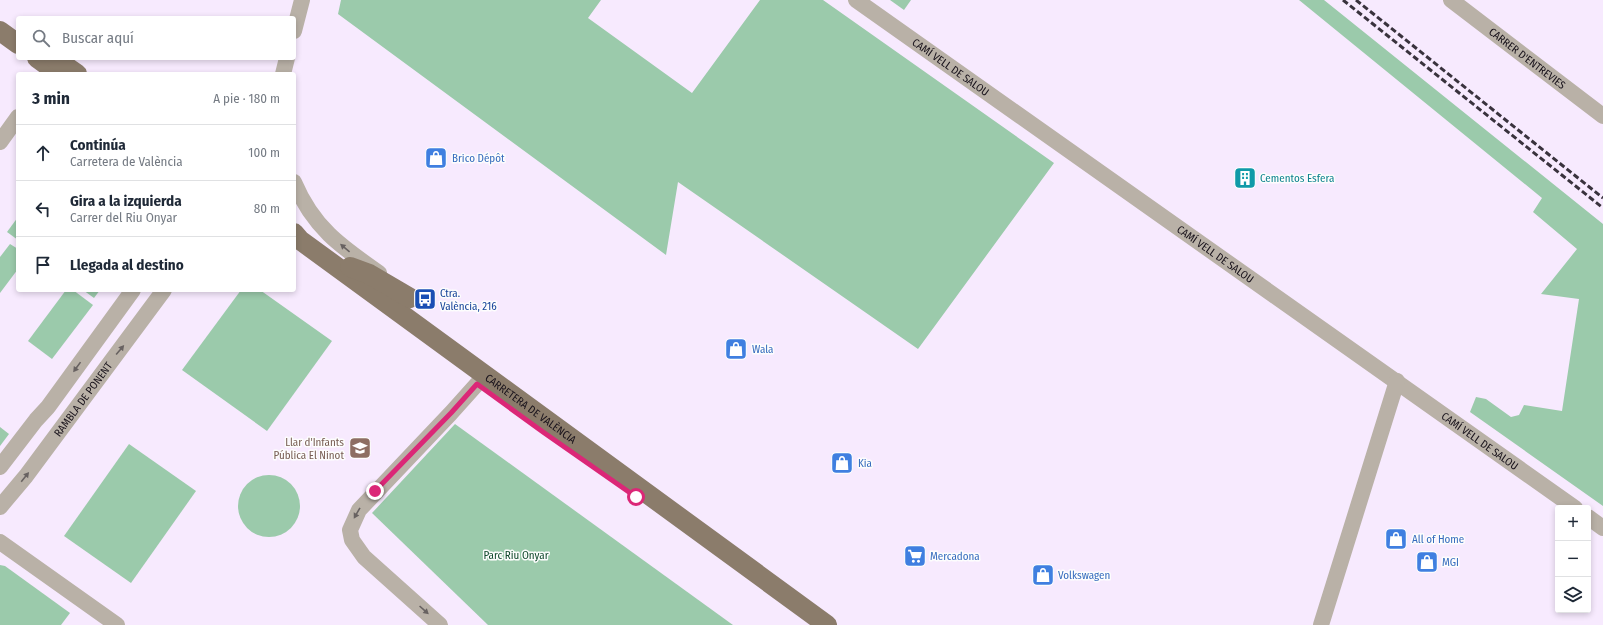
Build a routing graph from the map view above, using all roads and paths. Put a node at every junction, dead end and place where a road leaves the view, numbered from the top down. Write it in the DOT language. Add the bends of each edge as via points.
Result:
graph roads {
  1 [pos="302,0"];
  2 [pos="856,0"];
  3 [pos="1451,0"];
  4 [pos="0,20"];
  5 [pos="296,23"];
  6 [pos="0,31"];
  7 [pos="16,31"];
  8 [pos="16,43"];
  9 [pos="40,60"];
  10 [pos="286,60"];
  11 [pos="54,69"];
  12 [pos="68,72"];
  13 [pos="284,72"];
  14 [pos="1603,116"];
  15 [pos="16,120"];
  16 [pos="0,142"];
  17 [pos="296,186"];
  18 [pos="296,235"];
  19 [pos="296,252"];
  20 [pos="330,263"];
  21 [pos="132,292"];
  22 [pos="163,292"];
  23 [pos="410,298"];
  24 [pos="1397,381"];
  25 [pos="477,384"];
  26 [pos="0,467"];
  27 [pos="1572,505"];
  28 [pos="0,507"];
  29 [pos="1591,519"];
  30 [pos="1603,528"];
  31 [pos="0,542"];
  32 [pos="117,625"];
  33 [pos="440,625"];
  34 [pos="812,625"];
  35 [pos="828,625"];
  36 [pos="1321,625"];
  1 -- 5 [label="street"];
  2 -- 24 [label="street, CAMÍ VELL DE SALOU"];
  3 -- 14 [label="street, CARRER D'ENTREVIES"];
  4 -- 7 [label="main road"];
  6 -- 8 [label="main road"];
  9 -- 11 [label="main road"];
  10 -- 13 [label="street"];
  11 -- 12 [label="main road"];
  15 -- 16 [label="street"];
  23 -- 17 [label="street, one-way" via="330,236 307,210"];
  18 -- 20 [label="main road, CARRETERA DE VALÈNCIA"];
  19 -- 25 [label="main road, CARRETERA DE VALÈNCIA"];
  20 -- 23 [label="main road" via="342,264 369,274"];
  20 -- 35 [label="main road, CARRETERA DE VALÈNCIA"];
  21 -- 26 [label="street, one-way" via="48,407"];
  28 -- 22 [label="street, RAMBLA DE PONENT, one-way" via="26,476"];
  24 -- 27 [label="street, CAMÍ VELL DE SALOU"];
  24 -- 36 [label="street"];
  25 -- 33 [label="street, one-way" via="367,500 359,510 350,530 352,540 364,557"];
  25 -- 34 [label="main road, CARRETERA DE VALÈNCIA"];
  29 -- 30 [label="street"];
  31 -- 32 [label="street"];
}
